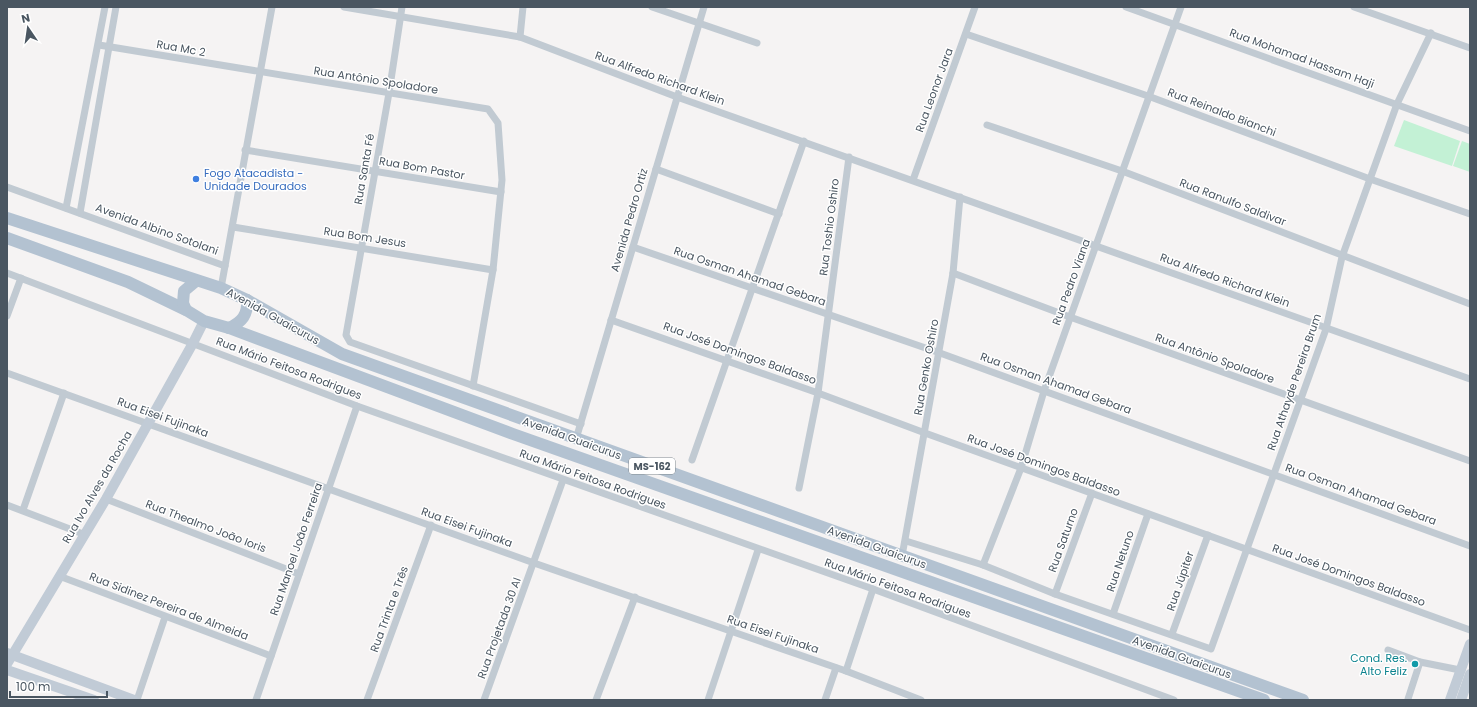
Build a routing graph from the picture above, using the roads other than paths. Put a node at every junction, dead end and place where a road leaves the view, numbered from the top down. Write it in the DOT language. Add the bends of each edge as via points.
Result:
graph roads {
  1 [pos="105,7"];
  2 [pos="116,7"];
  3 [pos="272,7"];
  4 [pos="344,7"];
  5 [pos="402,7"];
  6 [pos="523,7"];
  7 [pos="652,7"];
  8 [pos="704,7"];
  9 [pos="976,7"];
  10 [pos="1126,7"];
  11 [pos="1181,7"];
  12 [pos="1354,7"];
  13 [pos="400,16"];
  14 [pos="699,24"];
  15 [pos="1175,24"];
  16 [pos="1431,33"];
  17 [pos="966,34"];
  18 [pos="520,37"];
  19 [pos="757,43"];
  20 [pos="99,45"];
  21 [pos="110,47"];
  22 [pos="1470,48"];
  23 [pos="260,72"];
  24 [pos="389,93"];
  25 [pos="1148,96"];
  26 [pos="677,97"];
  27 [pos="1397,104"];
  28 [pos="987,125"];
  29 [pos="1470,131"];
  30 [pos="804,141"];
  31 [pos="245,150"];
  32 [pos="849,158"];
  33 [pos="656,169"];
  34 [pos="375,171"];
  35 [pos="1122,171"];
  36 [pos="1370,179"];
  37 [pos="913,180"];
  38 [pos="7,187"];
  39 [pos="501,192"];
  40 [pos="960,197"];
  41 [pos="66,208"];
  42 [pos="80,213"];
  43 [pos="778,214"];
  44 [pos="1470,214"];
  45 [pos="7,218"];
  46 [pos="233,227"];
  47 [pos="7,238"];
  48 [pos="1096,245"];
  49 [pos="633,247"];
  50 [pos="361,248"];
  51 [pos="1342,257"];
  52 [pos="225,266"];
  53 [pos="493,270"];
  54 [pos="7,273"];
  55 [pos="953,273"];
  56 [pos="21,278"];
  57 [pos="196,281"];
  58 [pos="221,288"];
  59 [pos="753,288"];
  60 [pos="247,300"];
  61 [pos="1470,304"];
  62 [pos="186,310"];
  63 [pos="829,314"];
  64 [pos="7,316"];
  65 [pos="1070,317"];
  66 [pos="611,320"];
  67 [pos="204,321"];
  68 [pos="229,328"];
  69 [pos="1326,329"];
  70 [pos="193,343"];
  71 [pos="940,353"];
  72 [pos="728,360"];
  73 [pos="7,373"];
  74 [pos="1470,379"];
  75 [pos="473,386"];
  76 [pos="1044,391"];
  77 [pos="64,393"];
  78 [pos="818,393"];
  79 [pos="1300,400"];
  80 [pos="357,406"];
  81 [pos="147,424"];
  82 [pos="581,424"];
  83 [pos="925,433"];
  84 [pos="576,439"];
  85 [pos="692,460"];
  86 [pos="1470,461"];
  87 [pos="1021,468"];
  88 [pos="1274,473"];
  89 [pos="563,480"];
  90 [pos="329,488"];
  91 [pos="799,488"];
  92 [pos="1092,493"];
  93 [pos="106,499"];
  94 [pos="7,505"];
  95 [pos="23,510"];
  96 [pos="1148,514"];
  97 [pos="430,525"];
  98 [pos="83,534"];
  99 [pos="1208,535"];
  100 [pos="906,541"];
  101 [pos="1470,546"];
  102 [pos="1246,549"];
  103 [pos="758,550"];
  104 [pos="902,556"];
  105 [pos="534,564"];
  106 [pos="983,565"];
  107 [pos="299,574"];
  108 [pos="59,576"];
  109 [pos="873,589"];
  110 [pos="1055,594"];
  111 [pos="634,597"];
  112 [pos="1113,614"];
  113 [pos="165,617"];
  114 [pos="1470,630"];
  115 [pos="732,631"];
  116 [pos="1172,634"];
  117 [pos="1470,644"];
  118 [pos="1388,650"];
  119 [pos="271,656"];
  120 [pos="8,657"];
  121 [pos="1420,662"];
  122 [pos="836,668"];
  123 [pos="7,670"];
  124 [pos="1460,670"];
  125 [pos="846,671"];
  126 [pos="1470,674"];
  127 [pos="1170,699"];
  128 [pos="1408,699"];
  129 [pos="94,700"];
  130 [pos="134,700"];
  131 [pos="138,700"];
  132 [pos="256,700"];
  133 [pos="368,700"];
  134 [pos="484,700"];
  135 [pos="596,700"];
  136 [pos="708,700"];
  137 [pos="825,700"];
  138 [pos="921,700"];
  139 [pos="1264,700"];
  140 [pos="1303,700"];
  141 [pos="1450,700"];
  142 [pos="1461,700"];
  1 -- 20 [label="street"];
  2 -- 21 [label="street"];
  3 -- 23 [label="street"];
  4 -- 13 [label="street, Rua Alfredo Richard Klein"];
  5 -- 13 [label="street, Rua Santa Fé"];
  6 -- 18 [label="street"];
  7 -- 14 [label="street"];
  8 -- 14 [label="street, Avenida Pedro Ortiz"];
  9 -- 17 [label="street, Rua Leonor Jara"];
  10 -- 15 [label="street, Rua Mohamad Hassam Haji"];
  11 -- 15 [label="street, Rua Pedro Viana"];
  12 -- 16 [label="street"];
  13 -- 18 [label="street, Rua Alfredo Richard Klein"];
  13 -- 24 [label="street, Rua Santa Fé"];
  14 -- 19 [label="street"];
  14 -- 26 [label="street, Avenida Pedro Ortiz"];
  15 -- 25 [label="street, Rua Pedro Viana"];
  15 -- 27 [label="street, Rua Mohamad Hassam Haji"];
  16 -- 22 [label="street"];
  16 -- 27 [label="street, Rua Athayde Pereira Brum"];
  17 -- 25 [label="street, Rua Reinaldo Bianchi"];
  17 -- 37 [label="street, Rua Leonor Jara"];
  18 -- 26 [label="street, Rua Alfredo Richard Klein"];
  20 -- 21 [label="street, Rua Mc 2"];
  20 -- 41 [label="street"];
  21 -- 23 [label="street, Rua Mc 2"];
  21 -- 42 [label="street"];
  23 -- 24 [label="street, Rua Antônio Spoladore"];
  23 -- 31 [label="street"];
  24 -- 34 [label="street, Rua Santa Fé"];
  24 -- 39 [label="street, Rua Antônio Spoladore" via="488,109 498,123"];
  25 -- 35 [label="street, Rua Pedro Viana"];
  25 -- 36 [label="street, Rua Reinaldo Bianchi"];
  26 -- 30 [label="street, Rua Alfredo Richard Klein"];
  26 -- 33 [label="street, Avenida Pedro Ortiz"];
  27 -- 29 [label="street, Rua Mohamad Hassam Haji"];
  27 -- 36 [label="street, Rua Athayde Pereira Brum"];
  28 -- 35 [label="street, Rua Ranulfo Saldivar"];
  30 -- 32 [label="street, Rua Alfredo Richard Klein"];
  30 -- 43 [label="street"];
  31 -- 34 [label="street, Rua Bom Pastor"];
  31 -- 46 [label="street"];
  32 -- 37 [label="street, Rua Alfredo Richard Klein"];
  32 -- 63 [label="street, Rua Toshio Oshiro"];
  33 -- 43 [label="street"];
  33 -- 49 [label="street, Avenida Pedro Ortiz"];
  34 -- 39 [label="street, Rua Bom Pastor"];
  34 -- 50 [label="street, Rua Santa Fé"];
  35 -- 48 [label="street, Rua Pedro Viana"];
  35 -- 51 [label="street, Rua Ranulfo Saldivar"];
  36 -- 44 [label="street, Rua Reinaldo Bianchi"];
  36 -- 51 [label="street, Rua Athayde Pereira Brum"];
  37 -- 40 [label="street, Rua Alfredo Richard Klein"];
  38 -- 41 [label="street, Avenida Albino Sotolani"];
  39 -- 53 [label="street"];
  40 -- 48 [label="street, Rua Alfredo Richard Klein"];
  40 -- 55 [label="street, Rua Genko Oshiro"];
  41 -- 42 [label="street, Avenida Albino Sotolani"];
  42 -- 52 [label="street, Avenida Albino Sotolani"];
  43 -- 59 [label="street"];
  45 -- 57 [label="main road, Avenida Guaicurus / MS-162"];
  46 -- 50 [label="street, Rua Bom Jesus"];
  46 -- 52 [label="street"];
  47 -- 62 [label="main road, Avenida Guaicurus / MS-162" via="128,282"];
  48 -- 65 [label="street, Rua Pedro Viana"];
  48 -- 69 [label="street, Rua Alfredo Richard Klein"];
  49 -- 59 [label="street, Rua Osman Ahamad Gebara"];
  49 -- 66 [label="street, Avenida Pedro Ortiz"];
  50 -- 53 [label="street, Rua Bom Jesus"];
  50 -- 75 [label="street, Rua Santa Fé" via="346,335 350,342"];
  51 -- 61 [label="street, Rua Ranulfo Saldivar"];
  51 -- 69 [label="street, Rua Athayde Pereira Brum"];
  52 -- 58 [label="street"];
  53 -- 75 [label="street"];
  54 -- 56 [label="street, Rua Mário Feitosa Rodrigues"];
  55 -- 65 [label="street, Rua Antônio Spoladore"];
  55 -- 71 [label="street, Rua Genko Oshiro"];
  56 -- 64 [label="street"];
  56 -- 70 [label="street, Rua Mário Feitosa Rodrigues"];
  57 -- 58 [label="main road, Avenida Guaicurus / MS-162"];
  57 -- 62 [label="main road" via="184,291 183,303"];
  58 -- 60 [label="main road, Avenida Guaicurus / MS-162"];
  59 -- 63 [label="street, Rua Osman Ahamad Gebara"];
  59 -- 72 [label="street"];
  60 -- 68 [label="main road" via="246,315 239,323"];
  60 -- 84 [label="main road, Avenida Guaicurus / MS-162" via="342,354"];
  62 -- 67 [label="main road, Avenida Guaicurus / MS-162"];
  63 -- 71 [label="street, Rua Osman Ahamad Gebara"];
  63 -- 78 [label="street, Rua Toshio Oshiro"];
  65 -- 76 [label="street, Rua Pedro Viana"];
  65 -- 79 [label="street, Rua Antônio Spoladore"];
  66 -- 72 [label="street, Rua José Domingos Baldasso"];
  66 -- 82 [label="street, Avenida Pedro Ortiz"];
  67 -- 68 [label="main road, Avenida Guaicurus / MS-162"];
  67 -- 70 [label="street, Rua Ivo Alves da Rocha"];
  68 -- 139 [label="main road, Avenida Guaicurus / MS-162" via="513,434"];
  69 -- 74 [label="street, Rua Alfredo Richard Klein"];
  69 -- 79 [label="street, Rua Athayde Pereira Brum"];
  70 -- 80 [label="street, Rua Mário Feitosa Rodrigues"];
  70 -- 81 [label="street, Rua Ivo Alves da Rocha"];
  71 -- 76 [label="street, Rua Osman Ahamad Gebara"];
  71 -- 83 [label="street, Rua Genko Oshiro"];
  72 -- 78 [label="street, Rua José Domingos Baldasso"];
  72 -- 85 [label="street"];
  73 -- 77 [label="street, Rua Eisei Fujinaka"];
  75 -- 82 [label="street"];
  76 -- 87 [label="street, Rua Pedro Viana"];
  76 -- 88 [label="street, Rua Osman Ahamad Gebara"];
  77 -- 81 [label="street, Rua Eisei Fujinaka"];
  77 -- 95 [label="street"];
  78 -- 83 [label="street, Rua José Domingos Baldasso"];
  78 -- 91 [label="street, Rua Toshio Oshiro"];
  79 -- 86 [label="street, Rua Antônio Spoladore"];
  79 -- 88 [label="street, Rua Athayde Pereira Brum"];
  80 -- 89 [label="street, Rua Mário Feitosa Rodrigues"];
  80 -- 90 [label="street, Rua Manoel João Ferreira"];
  81 -- 90 [label="street, Rua Eisei Fujinaka"];
  81 -- 93 [label="street, Rua Ivo Alves da Rocha"];
  82 -- 84 [label="street, Avenida Pedro Ortiz"];
  83 -- 87 [label="street, Rua José Domingos Baldasso"];
  83 -- 100 [label="street, Rua Genko Oshiro"];
  84 -- 104 [label="main road, Avenida Guaicurus / MS-162"];
  87 -- 92 [label="street, Rua José Domingos Baldasso"];
  87 -- 106 [label="street, Rua Pedro Viana"];
  88 -- 101 [label="street, Rua Osman Ahamad Gebara"];
  88 -- 102 [label="street, Rua Athayde Pereira Brum"];
  89 -- 103 [label="street, Rua Mário Feitosa Rodrigues"];
  89 -- 105 [label="street, Rua Projetada 30 AI"];
  90 -- 97 [label="street, Rua Eisei Fujinaka"];
  90 -- 107 [label="street, Rua Manoel João Ferreira"];
  92 -- 96 [label="street, Rua José Domingos Baldasso"];
  92 -- 110 [label="street, Rua Saturno"];
  93 -- 98 [label="street, Rua Ivo Alves da Rocha"];
  93 -- 107 [label="street, Rua Thealmo João Ioris"];
  94 -- 95 [label="street"];
  95 -- 98 [label="street"];
  96 -- 99 [label="street, Rua José Domingos Baldasso"];
  96 -- 112 [label="street, Rua Netuno"];
  97 -- 105 [label="street, Rua Eisei Fujinaka"];
  97 -- 133 [label="street, Rua Trinta e Três"];
  98 -- 108 [label="street, Rua Ivo Alves da Rocha"];
  99 -- 102 [label="street, Rua José Domingos Baldasso"];
  99 -- 116 [label="street, Rua Júpiter"];
  100 -- 104 [label="street, Rua Genko Oshiro"];
  100 -- 106 [label="street"];
  102 -- 114 [label="street, Rua José Domingos Baldasso"];
  102 -- 116 [label="street, Rua Athayde Pereira Brum" via="1211,648"];
  103 -- 109 [label="street, Rua Mário Feitosa Rodrigues"];
  103 -- 115 [label="street"];
  104 -- 140 [label="main road, Avenida Guaicurus / MS-162"];
  105 -- 111 [label="street, Rua Eisei Fujinaka"];
  105 -- 134 [label="street, Rua Projetada 30 AI"];
  106 -- 110 [label="street"];
  107 -- 119 [label="street, Rua Manoel João Ferreira"];
  108 -- 113 [label="street, Rua Sidinez Pereira de Almeida"];
  108 -- 120 [label="street, Rua Ivo Alves da Rocha"];
  109 -- 125 [label="street"];
  109 -- 127 [label="street, Rua Mário Feitosa Rodrigues"];
  110 -- 112 [label="street"];
  111 -- 115 [label="street, Rua Eisei Fujinaka"];
  111 -- 135 [label="street"];
  112 -- 116 [label="street"];
  113 -- 119 [label="street, Rua Sidinez Pereira de Almeida"];
  113 -- 131 [label="street"];
  115 -- 122 [label="street, Rua Eisei Fujinaka"];
  115 -- 136 [label="street"];
  117 -- 124 [label="street"];
  118 -- 121 [label="street"];
  119 -- 132 [label="street, Rua Manoel João Ferreira"];
  120 -- 130 [label="street"];
  121 -- 124 [label="street"];
  121 -- 128 [label="street"];
  122 -- 125 [label="street, Rua Eisei Fujinaka"];
  122 -- 137 [label="street"];
  123 -- 129 [label="street"];
  124 -- 141 [label="street"];
  125 -- 138 [label="street, Rua Eisei Fujinaka"];
  126 -- 142 [label="street"];
}
